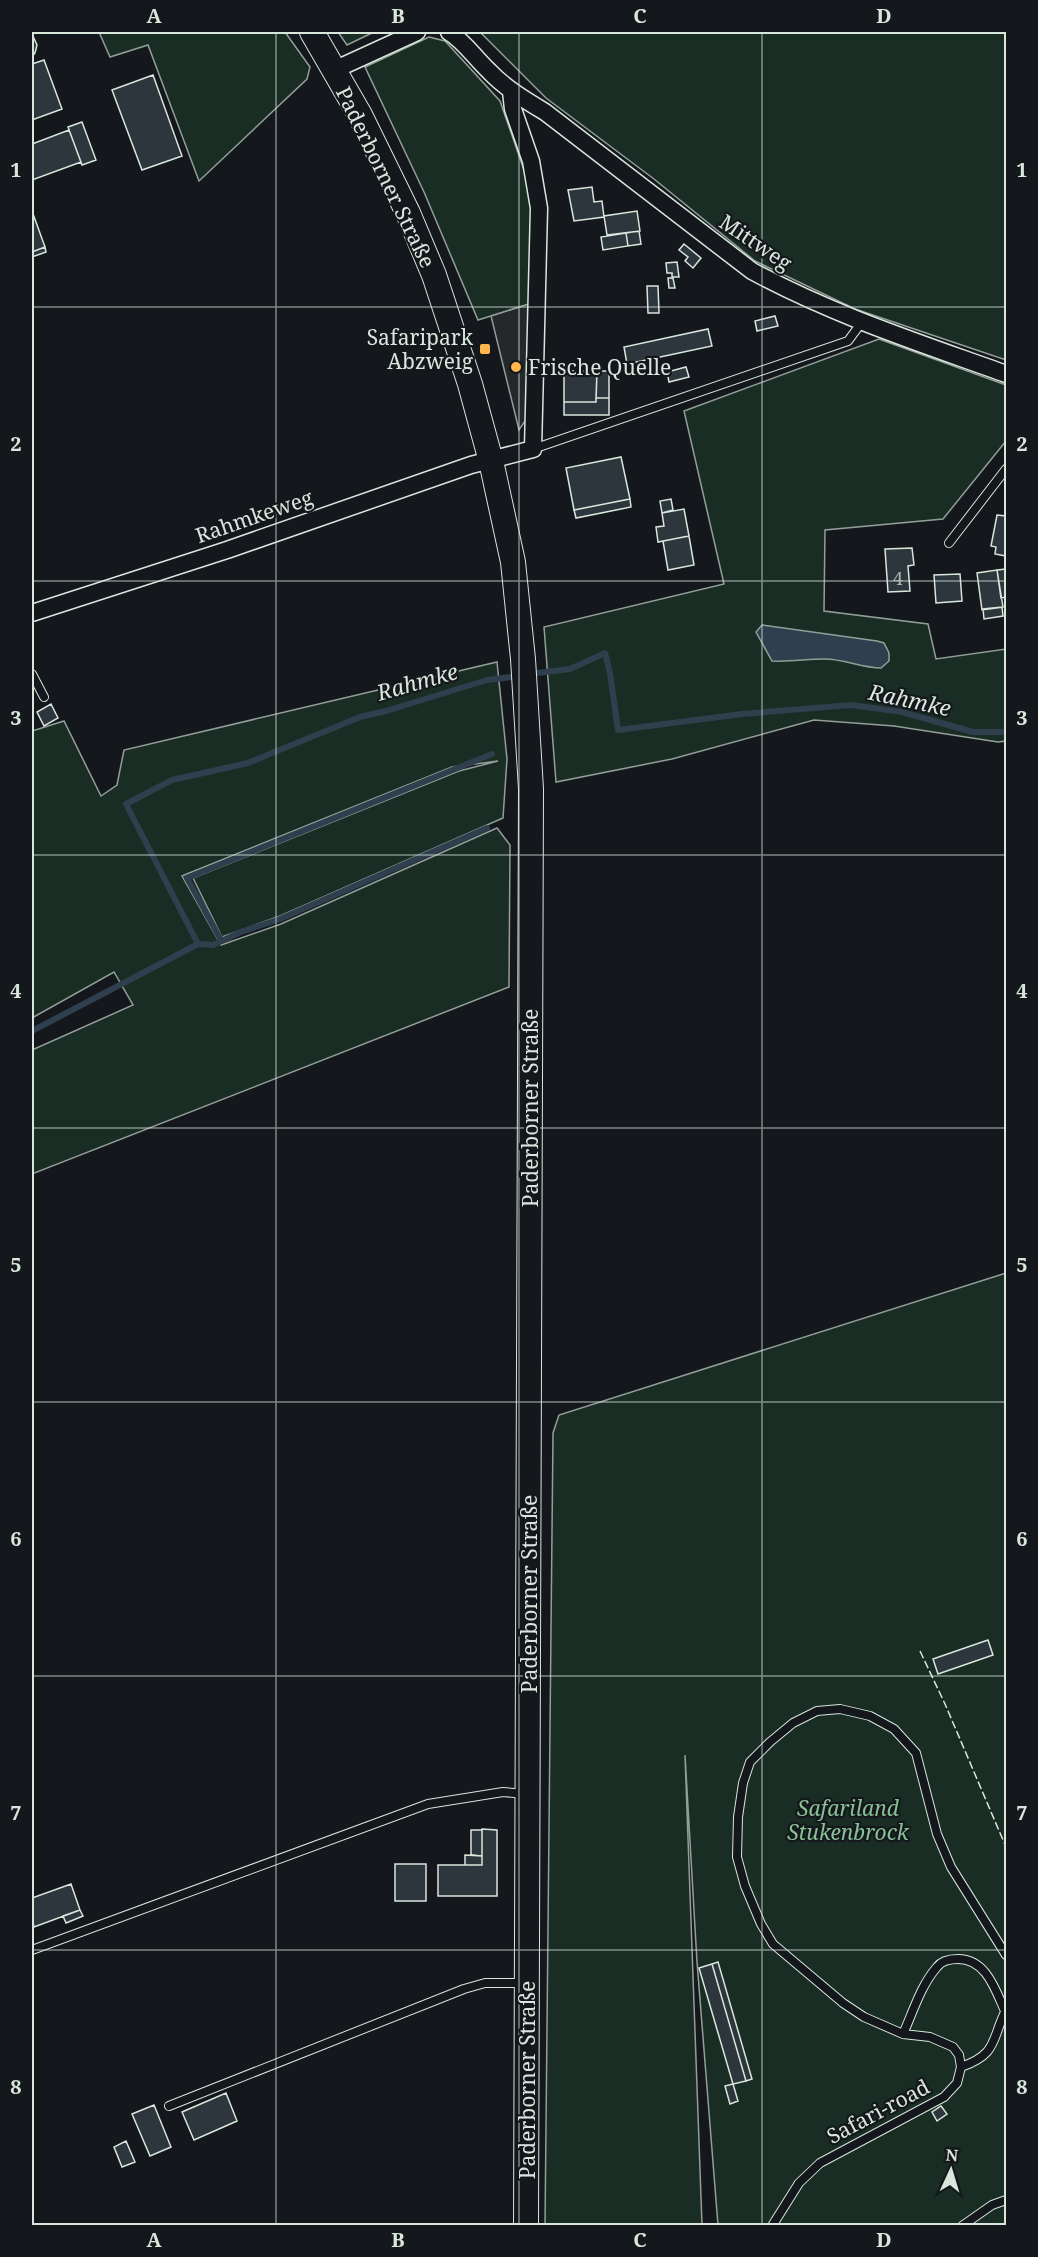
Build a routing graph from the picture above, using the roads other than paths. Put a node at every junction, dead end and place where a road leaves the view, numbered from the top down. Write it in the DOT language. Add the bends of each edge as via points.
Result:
graph roads {
  1 [pos="312,32"];
  2 [pos="417,32"];
  3 [pos="449,32"];
  4 [pos="334,70"];
  5 [pos="511,91"];
  6 [pos="862,322"];
  7 [pos="1006,374"];
  8 [pos="533,449"];
  9 [pos="491,461"];
  10 [pos="1006,469"];
  11 [pos="949,543"];
  12 [pos="32,613"];
  13 [pos="32,674"];
  14 [pos="44,697"];
  15 [pos="529,1794"];
  16 [pos="32,1950"];
  17 [pos="1006,1955"];
  18 [pos="527,1983"];
  19 [pos="1006,2011"];
  20 [pos="903,2034"];
  21 [pos="961,2067"];
  22 [pos="169,2106"];
  23 [pos="1006,2200"];
  24 [pos="526,2226"];
  25 [pos="771,2226"];
  26 [pos="962,2226"];
  1 -- 4 [label="main road, Paderborner Straße"];
  2 -- 4 [label="street"];
  3 -- 5 [label="street, Mittweg"];
  4 -- 9 [label="main road, Paderborner Straße" via="386,165 434,275"];
  5 -- 6 [label="street, Mittweg" via="545,112 752,271 788,291"];
  5 -- 8 [label="street" via="513,109 531,161 539,208"];
  6 -- 7 [label="street, Mittweg"];
  6 -- 8 [label="lane" via="848,341"];
  8 -- 9 [label="street"];
  9 -- 12 [label="street, Rahmkeweg"];
  9 -- 15 [label="main road, Paderborner Straße" via="513,562 531,789"];
  10 -- 11 [label="lane"];
  13 -- 14 [label="lane"];
  15 -- 16 [label="lane" via="503,1792 428,1804"];
  15 -- 18 [label="main road, Paderborner Straße"];
  17 -- 20 [label="lane" via="951,1867 937,1834 916,1753 894,1729 870,1716 840,1709 817,1711 793,1723 750,1762 743,1783 737,1857 745,1886 773,1944 843,2003"];
  18 -- 22 [label="lane" via="485,1983 464,1989"];
  18 -- 24 [label="main road, Paderborner Straße"];
  19 -- 20 [label="lane" via="990,1977 968,1959 949,1959 938,1965 927,1982"];
  19 -- 21 [label="lane" via="986,2055"];
  20 -- 21 [label="lane" via="930,2037 952,2047 959,2055"];
  21 -- 25 [label="lane, Safari-road" via="957,2083 944,2097 820,2163 799,2183"];
  23 -- 26 [label="lane"];
}
